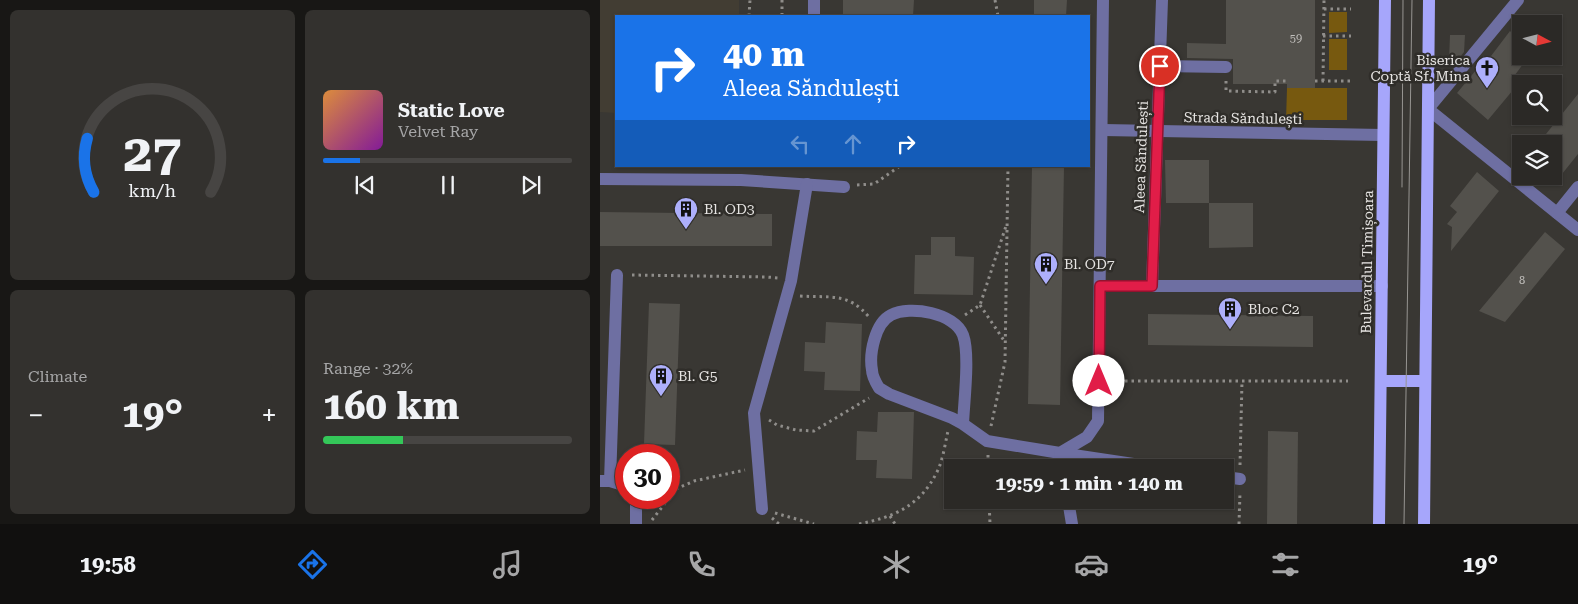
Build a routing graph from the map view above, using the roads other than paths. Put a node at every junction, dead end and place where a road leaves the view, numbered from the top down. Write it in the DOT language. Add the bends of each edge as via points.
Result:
graph roads {
  1 [pos="814,0"];
  2 [pos="1103,0"];
  3 [pos="1162,0"];
  4 [pos="1385,0"];
  5 [pos="1429,0"];
  6 [pos="1518,0"];
  7 [pos="814,15"];
  8 [pos="1160,66"];
  9 [pos="1226,67"];
  10 [pos="1428,109"];
  11 [pos="1102,130"];
  12 [pos="1157,131"];
  13 [pos="1383,135"];
  14 [pos="600,179"];
  15 [pos="807,184"];
  16 [pos="844,186"];
  17 [pos="1578,187"];
  18 [pos="1557,213"];
  19 [pos="1578,230"];
  20 [pos="617,275"];
  21 [pos="1100,286"];
  22 [pos="1152,286"];
  23 [pos="1382,286"];
  24 [pos="1381,381"];
  25 [pos="1425,381"];
  26 [pos="958,421"];
  27 [pos="1060,453"];
  28 [pos="1061,459"];
  29 [pos="1100,459"];
  30 [pos="1234,478"];
  31 [pos="1240,479"];
  32 [pos="605,481"];
  33 [pos="636,509"];
  34 [pos="762,509"];
  35 [pos="1070,509"];
  36 [pos="636,524"];
  37 [pos="1072,524"];
  38 [pos="1379,524"];
  39 [pos="1424,524"];
  1 -- 7 [label="street"];
  2 -- 11 [label="street"];
  3 -- 8 [label="street, Aleea Săndulești"];
  4 -- 13 [label="main road, Bulevardul Timișoara"];
  5 -- 10 [label="main road"];
  6 -- 10 [label="street"];
  8 -- 9 [label="street"];
  8 -- 12 [label="street, Aleea Săndulești"];
  10 -- 18 [label="street"];
  10 -- 25 [label="main road"];
  11 -- 12 [label="street, Strada Săndulești"];
  11 -- 21 [label="street"];
  12 -- 13 [label="street, Strada Săndulești"];
  12 -- 22 [label="street, Aleea Săndulești"];
  13 -- 23 [label="main road, Bulevardul Timișoara"];
  14 -- 15 [label="street"];
  15 -- 16 [label="street"];
  15 -- 34 [label="street" via="791,280 754,413"];
  17 -- 18 [label="street"];
  18 -- 19 [label="street"];
  20 -- 32 [label="street"];
  21 -- 22 [label="street"];
  21 -- 27 [label="street" via="1098,421 1094,430 1081,442"];
  22 -- 23 [label="street"];
  23 -- 24 [label="main road, Bulevardul Timișoara"];
  24 -- 25 [label="main road"];
  24 -- 38 [label="main road, Bulevardul Timișoara"];
  25 -- 39 [label="main road"];
  26 -- 26 [label="street" via="966,348 962,333 954,322 920,311 890,315 874,336 872,371 879,388"];
  26 -- 27 [label="street" via="987,441"];
  27 -- 28 [label="street"];
  27 -- 29 [label="street"];
  30 -- 31 [label="street"];
  33 -- 36 [label="street"];
  35 -- 37 [label="street"];
}
